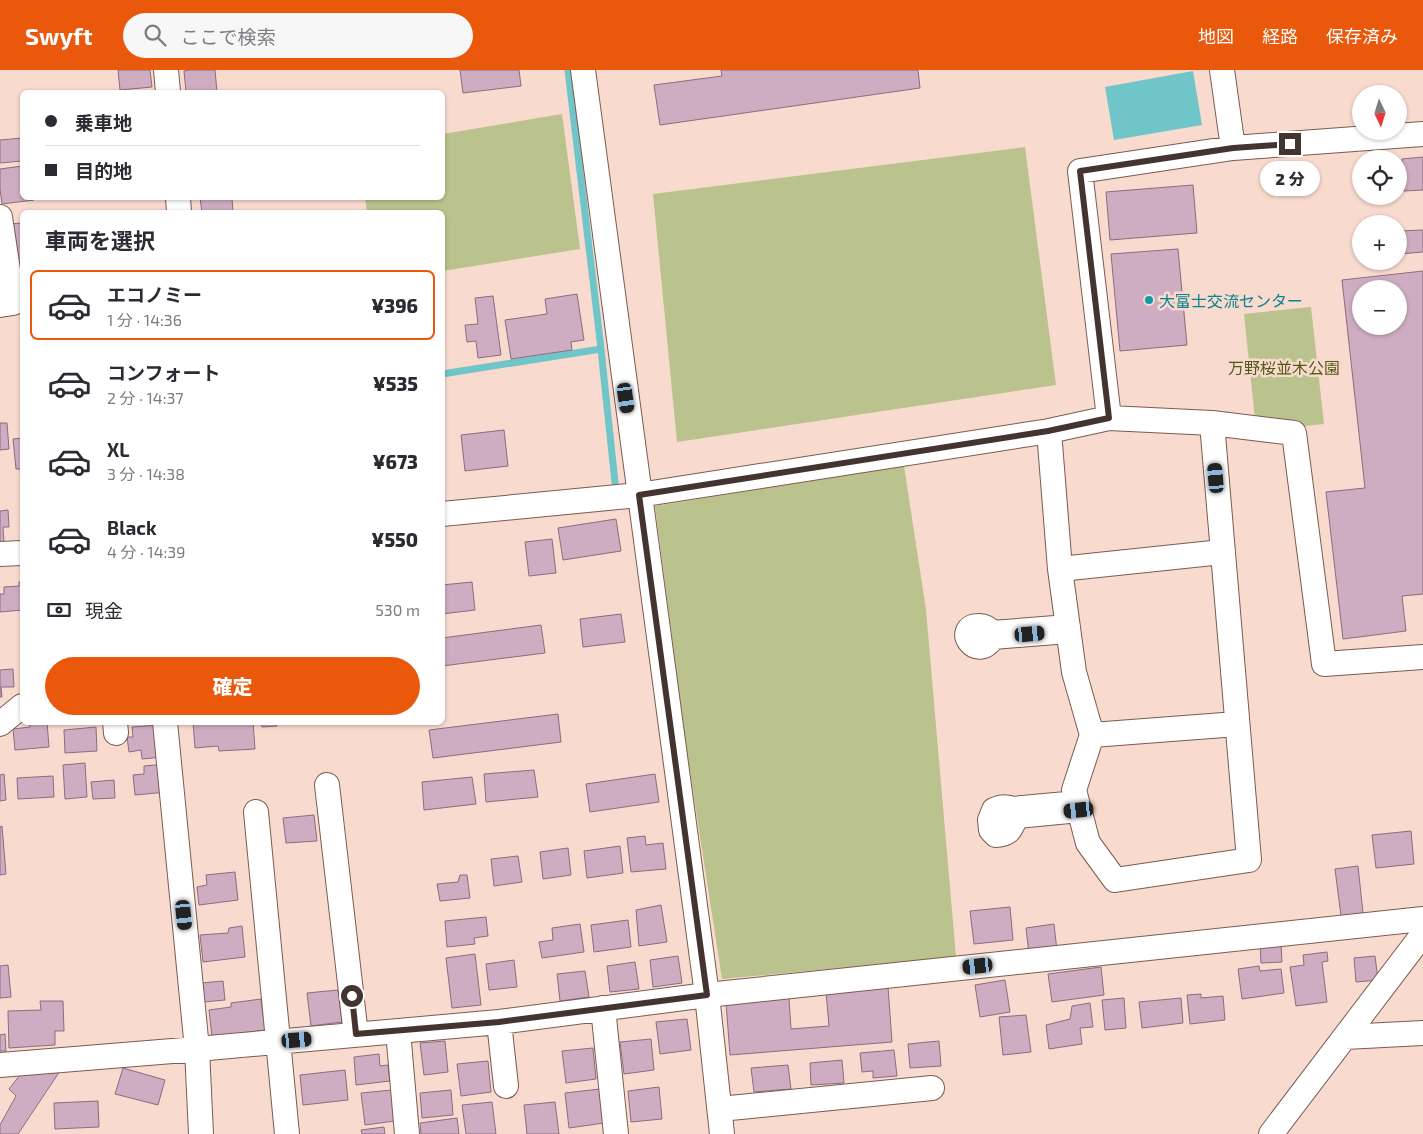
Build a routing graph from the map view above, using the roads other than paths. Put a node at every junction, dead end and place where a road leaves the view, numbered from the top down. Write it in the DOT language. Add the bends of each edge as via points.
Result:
graph roads {
  1 [pos="166,70"];
  2 [pos="583,70"];
  3 [pos="1222,70"];
  4 [pos="168,90"];
  5 [pos="1423,134"];
  6 [pos="1233,148"];
  7 [pos="0,217"];
  8 [pos="0,305"];
  9 [pos="1109,418"];
  10 [pos="1212,423"];
  11 [pos="1048,431"];
  12 [pos="639,495"];
  13 [pos="445,514"];
  14 [pos="1222,552"];
  15 [pos="0,554"];
  16 [pos="20,554"];
  17 [pos="1060,569"];
  18 [pos="1423,657"];
  19 [pos="20,708"];
  20 [pos="0,724"];
  21 [pos="1237,724"];
  22 [pos="165,725"];
  23 [pos="1092,734"];
  24 [pos="327,785"];
  25 [pos="256,812"];
  26 [pos="1423,919"];
  27 [pos="1423,934"];
  28 [pos="707,995"];
  29 [pos="603,1008"];
  30 [pos="499,1022"];
  31 [pos="398,1031"];
  32 [pos="1423,1033"];
  33 [pos="356,1034"];
  34 [pos="1345,1037"];
  35 [pos="277,1042"];
  36 [pos="197,1049"];
  37 [pos="0,1065"];
  38 [pos="506,1086"];
  39 [pos="932,1088"];
  40 [pos="720,1109"];
  41 [pos="201,1134"];
  42 [pos="287,1134"];
  43 [pos="408,1134"];
  44 [pos="616,1134"];
  45 [pos="722,1134"];
  46 [pos="1271,1134"];
  1 -- 4 [label="street"];
  2 -- 12 [label="street"];
  3 -- 6 [label="street"];
  5 -- 6 [label="street"];
  6 -- 9 [label="street" via="1080,171"];
  7 -- 8 [label="street" via="13,303"];
  9 -- 10 [label="street"];
  9 -- 11 [label="street"];
  10 -- 14 [label="street"];
  10 -- 18 [label="street" via="1294,433 1324,664"];
  11 -- 12 [label="street"];
  11 -- 17 [label="street"];
  12 -- 13 [label="street"];
  12 -- 28 [label="street"];
  14 -- 17 [label="street"];
  14 -- 21 [label="street"];
  15 -- 16 [label="street"];
  17 -- 23 [label="street" via="1074,672"];
  19 -- 20 [label="street"];
  21 -- 23 [label="street"];
  21 -- 23 [label="street" via="1249,860 1114,880 1088,843 1074,790"];
  22 -- 36 [label="street"];
  24 -- 33 [label="street"];
  25 -- 35 [label="street"];
  26 -- 28 [label="street"];
  27 -- 34 [label="street"];
  28 -- 29 [label="street"];
  28 -- 40 [label="street"];
  29 -- 30 [label="street"];
  29 -- 44 [label="street"];
  30 -- 31 [label="street"];
  30 -- 38 [label="street"];
  31 -- 33 [label="street"];
  31 -- 43 [label="street"];
  32 -- 34 [label="street"];
  33 -- 35 [label="street"];
  34 -- 46 [label="street"];
  35 -- 36 [label="street"];
  35 -- 42 [label="street"];
  36 -- 37 [label="street"];
  36 -- 41 [label="street"];
  39 -- 40 [label="street"];
  40 -- 45 [label="street"];
}
